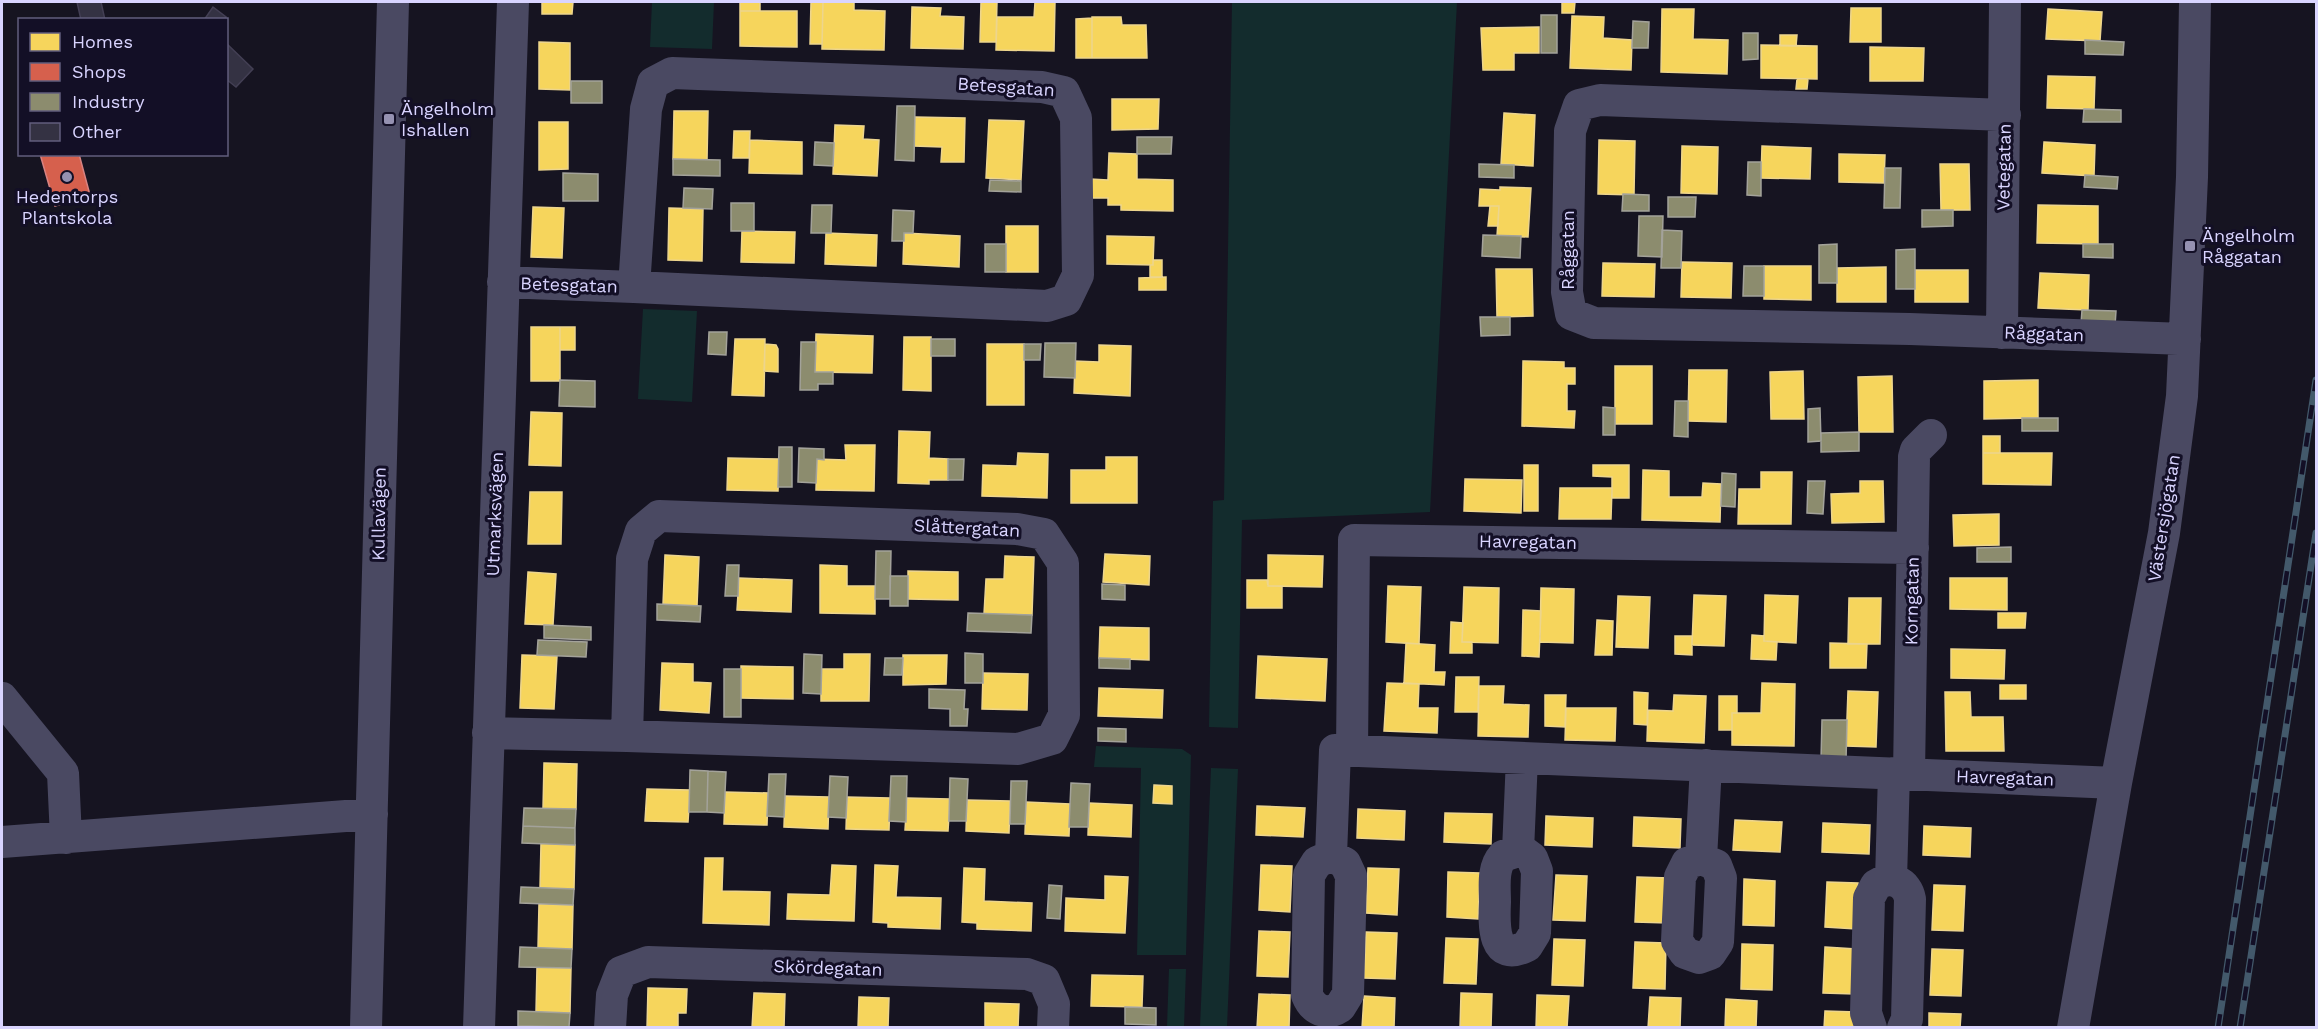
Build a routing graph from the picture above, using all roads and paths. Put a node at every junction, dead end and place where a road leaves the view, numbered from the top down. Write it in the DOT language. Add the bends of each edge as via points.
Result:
graph roads {
  1 [pos="393,2"];
  2 [pos="513,2"];
  3 [pos="2005,2"];
  4 [pos="2195,2"];
  5 [pos="2005,115"];
  6 [pos="503,282"];
  7 [pos="634,287"];
  8 [pos="2002,333"];
  9 [pos="2185,339"];
  10 [pos="1931,435"];
  11 [pos="1913,548"];
  12 [pos="2,698"];
  13 [pos="488,734"];
  14 [pos="627,736"];
  15 [pos="1352,751"];
  16 [pos="1522,758"];
  17 [pos="1706,765"];
  18 [pos="1902,774"];
  19 [pos="2116,783"];
  20 [pos="372,814"];
  21 [pos="66,838"];
  22 [pos="2,842"];
  23 [pos="1518,851"];
  24 [pos="1331,856"];
  25 [pos="1701,859"];
  26 [pos="1891,880"];
  27 [pos="366,1028"];
  28 [pos="479,1028"];
  29 [pos="610,1028"];
  30 [pos="1053,1028"];
  31 [pos="1871,1028"];
  32 [pos="1903,1028"];
  33 [pos="2073,1028"];
  1 -- 20 [label="street, Kullavägen"];
  2 -- 6 [label="street, Utmarksvägen"];
  3 -- 5 [label="street, Vetegatan"];
  4 -- 9 [label="street, Västersjögatan"];
  5 -- 8 [label="street, Vetegatan"];
  5 -- 8 [label="street, Råggatan" via="1600,100 1579,105 1570,131 1567,281 1570,314 1594,323"];
  6 -- 7 [label="street, Betesgatan"];
  6 -- 13 [label="street, Utmarksvägen"];
  7 -- 7 [label="street, Betesgatan" via="1047,306 1066,300 1078,275 1076,118 1064,92 1042,87 672,73 653,83 646,109"];
  8 -- 9 [label="street, Råggatan"];
  9 -- 19 [label="street, Västersjögatan" via="2182,396 2164,533"];
  10 -- 11 [label="street, Korngatan" via="1914,454"];
  11 -- 15 [label="street, Havregatan" via="1354,540"];
  11 -- 18 [label="street, Korngatan"];
  12 -- 21 [label="street" via="63,773"];
  13 -- 14 [label="street, Slåttergatan"];
  13 -- 28 [label="street, Utmarksvägen"];
  14 -- 14 [label="street, Slåttergatan" via="1018,748 1052,739 1064,715 1063,562 1044,534 1017,529 659,516 641,531 632,559"];
  15 -- 16 [label="street, Havregatan"];
  15 -- 24 [label="street" via="1335,750"];
  16 -- 17 [label="street, Havregatan"];
  16 -- 23 [label="street"];
  17 -- 18 [label="street, Havregatan"];
  17 -- 25 [label="street"];
  18 -- 19 [label="street, Havregatan"];
  18 -- 26 [label="street"];
  19 -- 33 [label="street, Västersjögatan"];
  20 -- 21 [label="street"];
  20 -- 27 [label="street, Kullavägen"];
  21 -- 22 [label="street"];
  26 -- 31 [label="street" via="1876,885 1869,898 1866,1013"];
  26 -- 32 [label="street" via="1905,886 1911,899 1908,1017"];
  29 -- 30 [label="street, Skördegatan" via="612,995 621,972 648,962 1027,974 1044,980 1054,1004"];
}
